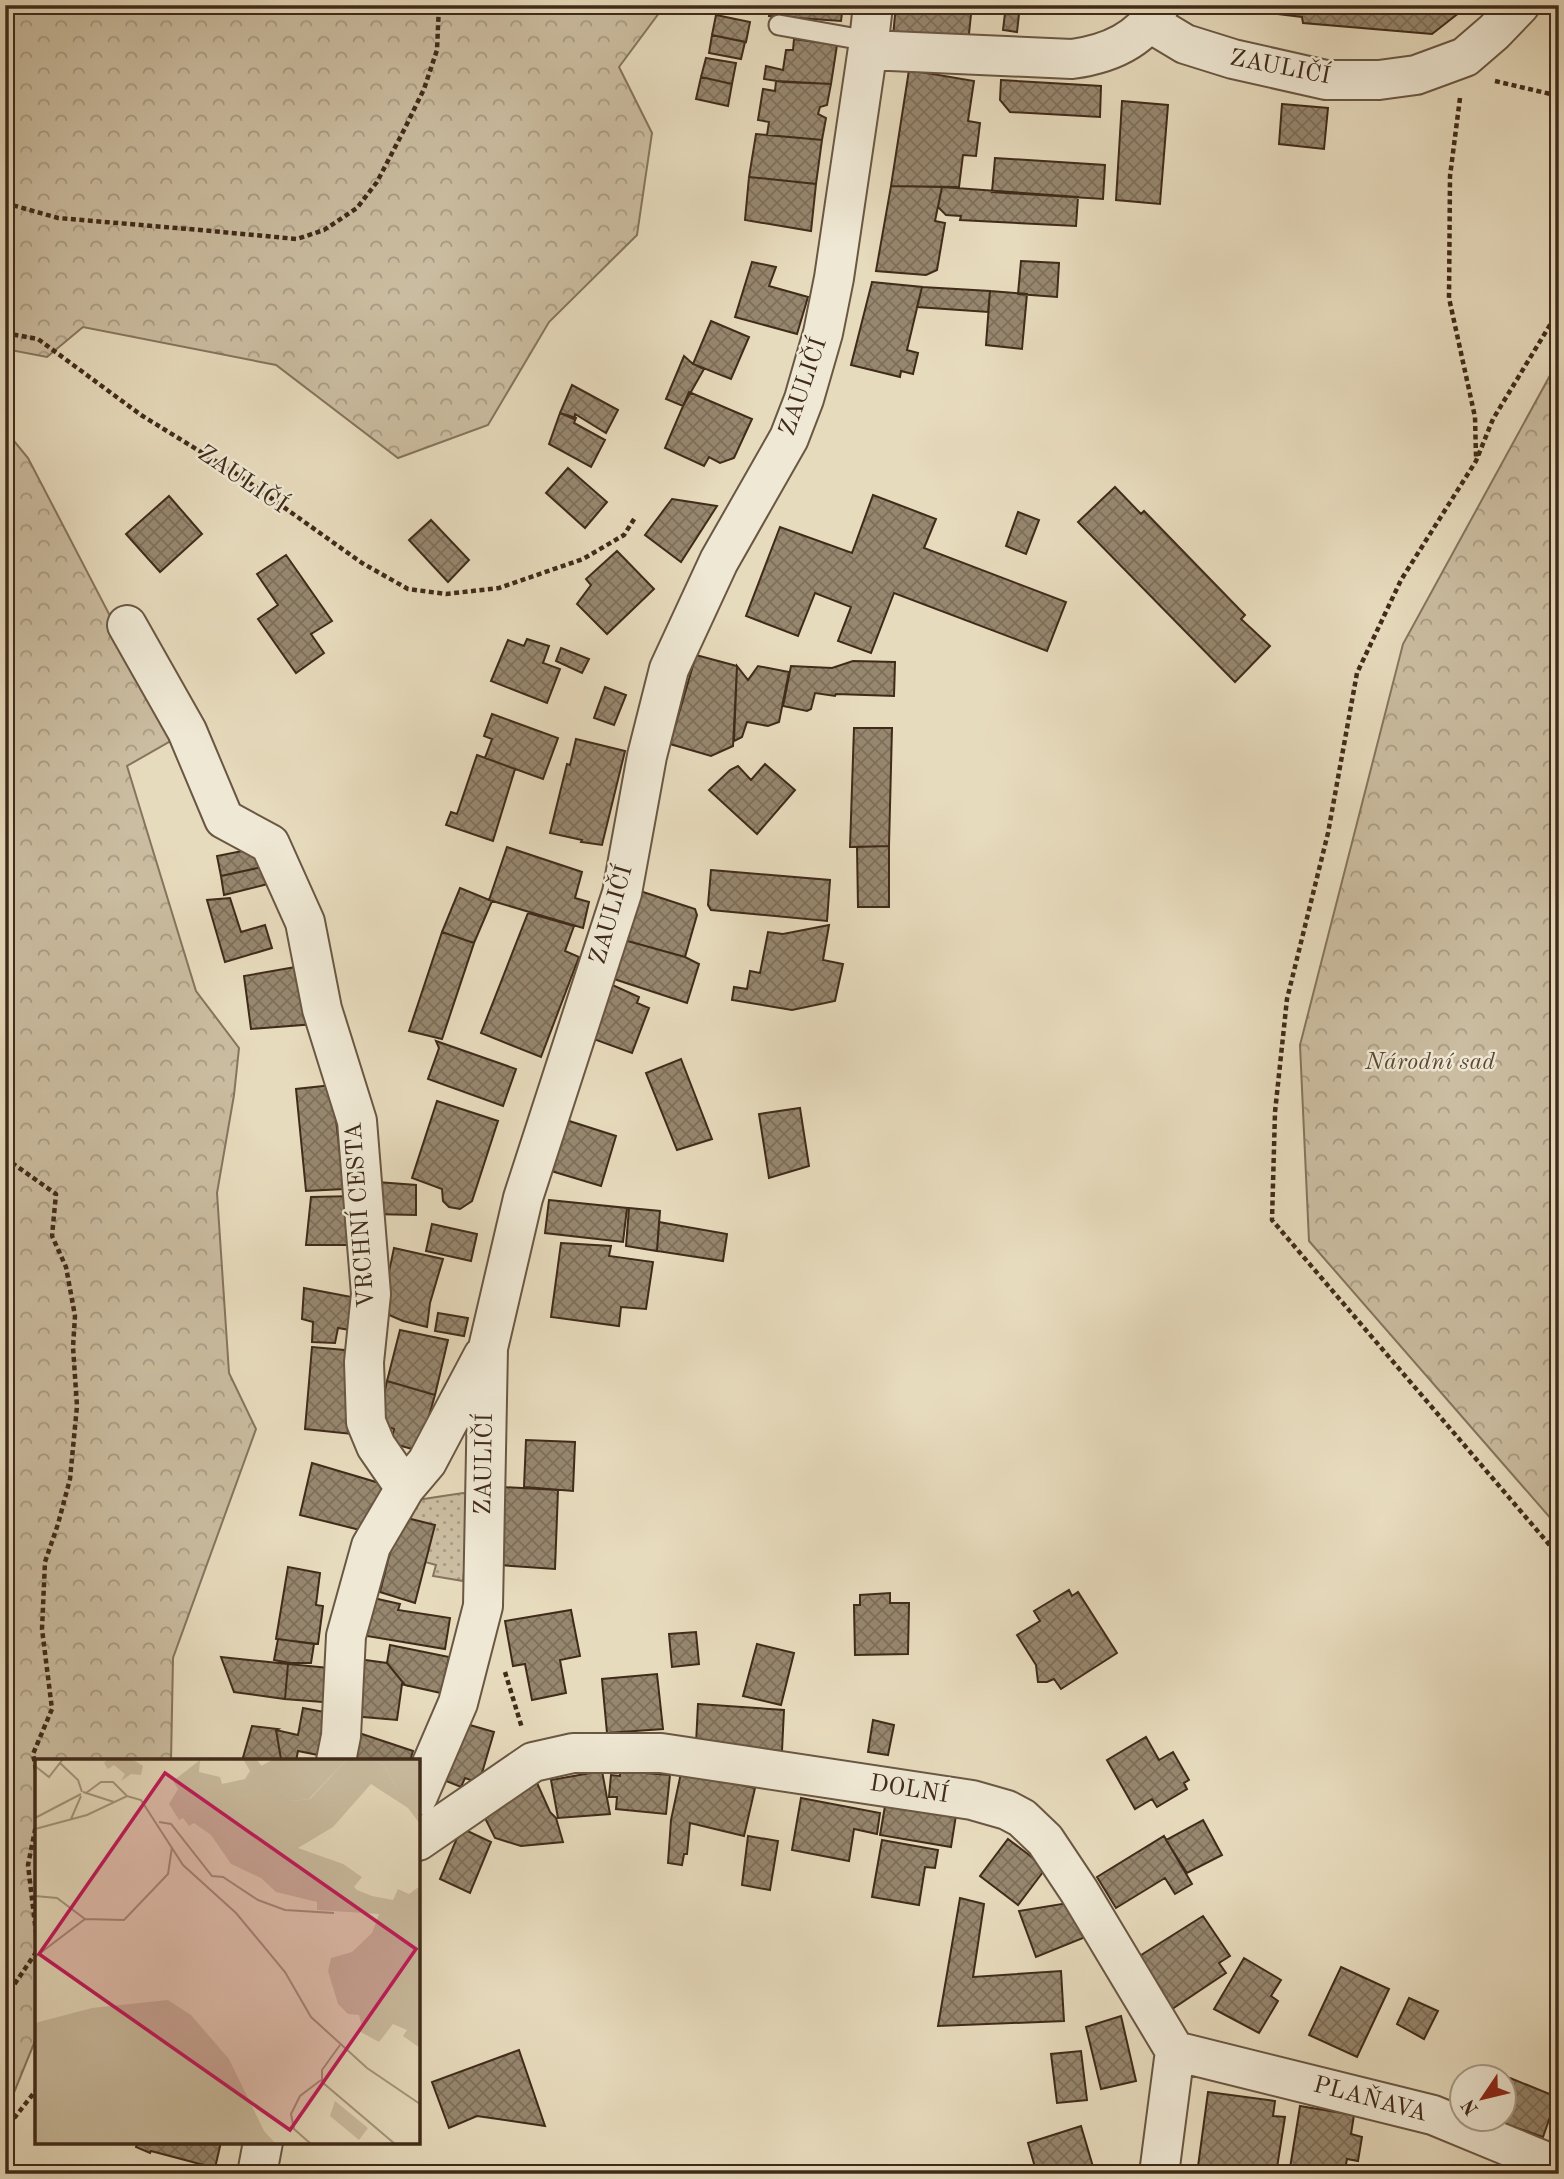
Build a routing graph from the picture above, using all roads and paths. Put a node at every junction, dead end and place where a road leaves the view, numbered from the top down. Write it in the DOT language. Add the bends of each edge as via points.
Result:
graph roads {
  1 [pos="439,5"];
  2 [pos="1520,5"];
  3 [pos="1155,14"];
  4 [pos="779,25"];
  5 [pos="870,32"];
  6 [pos="1465,57"];
  7 [pos="1559,96"];
  8 [pos="5,203"];
  9 [pos="1559,310"];
  10 [pos="5,334"];
  11 [pos="1476,461"];
  12 [pos="636,516"];
  13 [pos="127,625"];
  14 [pos="5,1158"];
  15 [pos="488,1348"];
  16 [pos="405,1488"];
  17 [pos="1559,1556"];
  18 [pos="505,1671"];
  19 [pos="336,1759"];
  20 [pos="533,1762"];
  21 [pos="35,1764"];
  22 [pos="420,1791"];
  23 [pos="35,1830"];
  24 [pos="420,1840"];
  25 [pos="35,1924"];
  26 [pos="35,1954"];
  27 [pos="5,1998"];
  28 [pos="1175,2050"];
  29 [pos="35,2092"];
  30 [pos="5,2116"];
  31 [pos="262,2144"];
  32 [pos="1559,2167"];
  33 [pos="257,2174"];
  34 [pos="1159,2174"];
  1 -- 8 [label="path" via="437,50 410,118 357,208 324,230 297,239 58,218"];
  2 -- 6 [label="street, ZAULIČÍ"];
  3 -- 5 [label="street, ZAULIČÍ" via="1120,46 1072,59"];
  3 -- 6 [label="street, ZAULIČÍ" via="1165,34 1204,51 1326,80 1416,75"];
  4 -- 5 [label="lane"];
  5 -- 15 [label="street, ZAULIČÍ" via="834,278 804,399 789,438 719,561 669,669 647,756 622,893 523,1198"];
  6 -- 7 [label="path" via="1494,81"];
  6 -- 11 [label="path" via="1450,176 1449,298 1475,417"];
  9 -- 11 [label="path" via="1493,419"];
  10 -- 12 [label="path, ZAULIČÍ" via="38,339 141,415 408,589 446,594 499,588 583,559 624,535"];
  11 -- 17 [label="path" via="1401,580 1357,673 1328,833 1287,999 1275,1112 1272,1220"];
  13 -- 16 [label="street, VRCHNÍ CESTA" via="187,731 224,819 270,844 305,922 322,1009 357,1121 371,1294 364,1362 366,1422 376,1446"];
  14 -- 21 [label="path" via="56,1194 52,1236 66,1267 75,1316 77,1406 70,1479 45,1562 42,1629 52,1709 33,1754"];
  15 -- 16 [label="street" via="427,1462"];
  15 -- 22 [label="street, ZAULIČÍ" via="483,1606 458,1703"];
  16 -- 19 [label="street" via="371,1546 346,1636"];
  18 -- 20 [label="path"];
  20 -- 24 [label="street, DOLNÍ"];
  20 -- 28 [label="street, DOLNÍ" via="573,1753 661,1753 972,1800 1007,1810 1045,1840"];
  23 -- 25 [label="path" via="28,1865"];
  26 -- 27 [label="path"];
  28 -- 32 [label="street, PLAŇAVA" via="1433,2115"];
  28 -- 34 [label="street"];
  29 -- 30 [label="path" via="15,2117"];
  31 -- 33 [label="street"];
}
